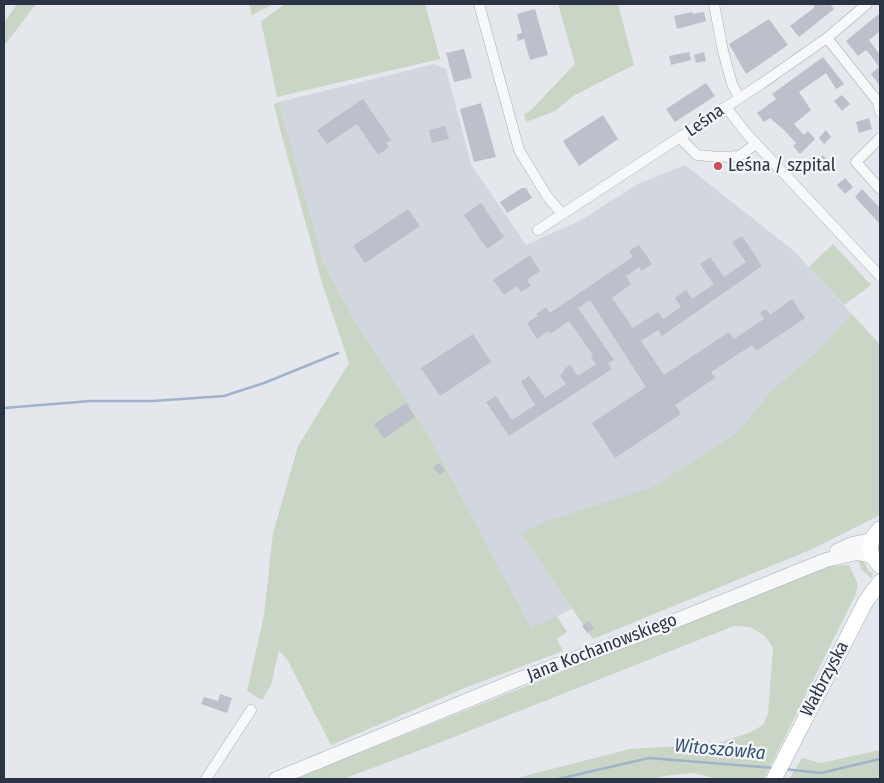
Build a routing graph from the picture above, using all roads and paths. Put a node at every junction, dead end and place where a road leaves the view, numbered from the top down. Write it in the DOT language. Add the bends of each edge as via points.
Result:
graph roads {
  1 [pos="479,4"];
  2 [pos="714,4"];
  3 [pos="867,4"];
  4 [pos="827,38"];
  5 [pos="739,97"];
  6 [pos="879,105"];
  7 [pos="726,107"];
  8 [pos="680,138"];
  9 [pos="880,138"];
  10 [pos="756,144"];
  11 [pos="880,189"];
  12 [pos="562,214"];
  13 [pos="538,230"];
  14 [pos="880,276"];
  15 [pos="876,535"];
  16 [pos="826,560"];
  17 [pos="876,561"];
  18 [pos="880,582"];
  19 [pos="866,601"];
  20 [pos="252,710"];
  21 [pos="206,779"];
  22 [pos="276,779"];
  23 [pos="774,779"];
  1 -- 12 [label="street" via="519,150"];
  2 -- 5 [label="street" via="723,51"];
  3 -- 4 [label="street, Leśna"];
  4 -- 5 [label="street, Leśna"];
  4 -- 6 [label="street"];
  5 -- 7 [label="street, Leśna"];
  7 -- 8 [label="street, Leśna"];
  7 -- 10 [label="street"];
  8 -- 10 [label="street" via="696,155 719,157 739,156"];
  8 -- 12 [label="street, Leśna"];
  9 -- 11 [label="street" via="856,162"];
  10 -- 14 [label="street"];
  12 -- 13 [label="street, Leśna"];
  15 -- 16 [label="street" via="846,546"];
  15 -- 17 [label="main road"];
  16 -- 17 [label="street, Jana Kochanowskiego" via="857,552"];
  16 -- 22 [label="street, Jana Kochanowskiego" via="517,680"];
  17 -- 19 [label="main road"];
  18 -- 19 [label="main road, Wałbrzyska"];
  19 -- 23 [label="main road, Wałbrzyska"];
  20 -- 21 [label="street"];
}
